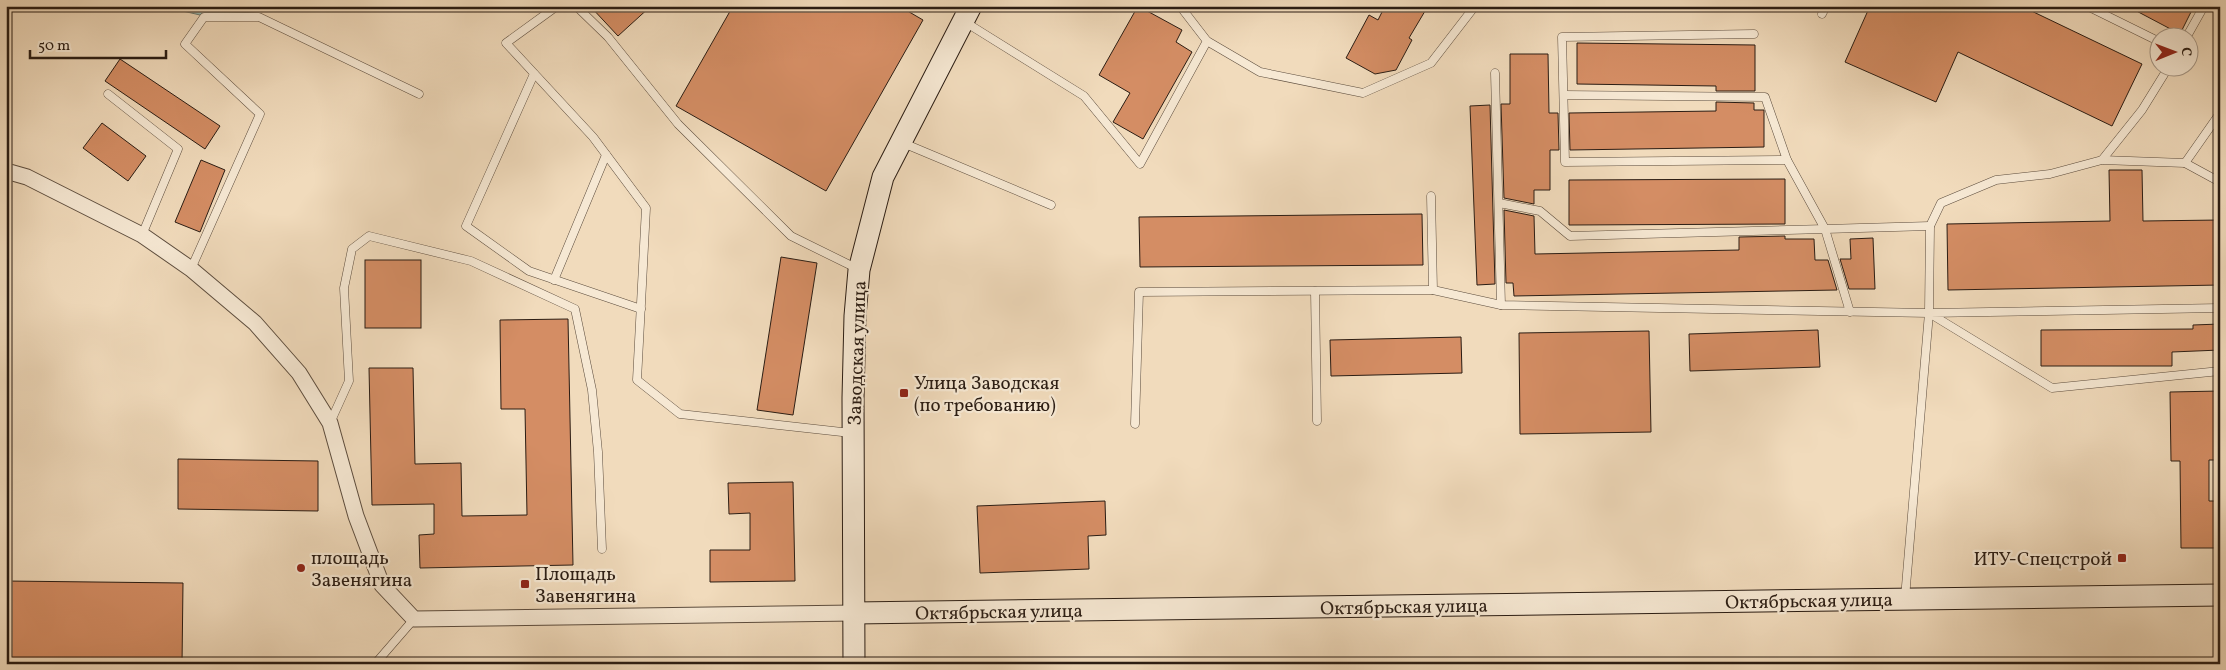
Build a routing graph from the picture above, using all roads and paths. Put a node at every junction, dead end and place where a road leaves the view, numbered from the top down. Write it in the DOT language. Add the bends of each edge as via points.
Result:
graph roads {
  1 [pos="557,6"];
  2 [pos="576,6"];
  3 [pos="1180,6"];
  4 [pos="1475,6"];
  5 [pos="1826,6"];
  6 [pos="2087,6"];
  7 [pos="2204,6"];
  8 [pos="967,14"];
  9 [pos="1822,14"];
  10 [pos="2192,28"];
  11 [pos="1754,34"];
  12 [pos="2148,36"];
  13 [pos="1208,41"];
  14 [pos="1495,73"];
  15 [pos="534,74"];
  16 [pos="2162,78"];
  17 [pos="108,94"];
  18 [pos="418,94"];
  19 [pos="1564,95"];
  20 [pos="2220,113"];
  21 [pos="901,142"];
  22 [pos="606,155"];
  23 [pos="1788,160"];
  24 [pos="2102,160"];
  25 [pos="2185,163"];
  26 [pos="6,171"];
  27 [pos="2220,182"];
  28 [pos="1431,196"];
  29 [pos="1498,203"];
  30 [pos="1051,205"];
  31 [pos="1930,226"];
  32 [pos="1826,229"];
  33 [pos="142,235"];
  34 [pos="191,269"];
  35 [pos="859,270"];
  36 [pos="554,280"];
  37 [pos="1432,290"];
  38 [pos="1315,291"];
  39 [pos="1502,305"];
  40 [pos="2220,308"];
  41 [pos="641,309"];
  42 [pos="1850,312"];
  43 [pos="1929,313"];
  44 [pos="2220,371"];
  45 [pos="1318,421"];
  46 [pos="330,423"];
  47 [pos="1135,424"];
  48 [pos="853,433"];
  49 [pos="602,549"];
  50 [pos="2220,595"];
  51 [pos="1905,599"];
  52 [pos="854,613"];
  53 [pos="414,619"];
  54 [pos="375,664"];
  55 [pos="854,664"];
  1 -- 15 [label="lane" via="506,43"];
  2 -- 35 [label="lane" via="608,37 678,124 791,236"];
  3 -- 13 [label="lane"];
  4 -- 13 [label="lane" via="1431,63 1363,93 1260,72"];
  5 -- 9 [label="lane"];
  6 -- 12 [label="lane"];
  7 -- 10 [label="lane"];
  8 -- 13 [label="lane" via="1084,96 1140,164"];
  8 -- 21 [label="street, Заводская улица"];
  11 -- 19 [label="lane" via="1562,36"];
  14 -- 29 [label="lane"];
  15 -- 22 [label="lane"];
  15 -- 36 [label="lane" via="466,226 529,271"];
  16 -- 24 [label="lane" via="2142,110"];
  17 -- 33 [label="lane" via="178,148"];
  18 -- 34 [label="lane" via="258,17 204,17 185,44 260,114"];
  19 -- 23 [label="lane" via="1765,97"];
  19 -- 23 [label="lane" via="1565,162"];
  20 -- 25 [label="lane"];
  21 -- 30 [label="lane"];
  21 -- 35 [label="street, Заводская улица" via="883,177"];
  22 -- 36 [label="lane"];
  22 -- 41 [label="lane" via="646,208"];
  23 -- 32 [label="lane"];
  24 -- 25 [label="lane"];
  24 -- 31 [label="lane" via="2050,174 1996,180 1940,203"];
  25 -- 27 [label="lane"];
  26 -- 33 [label="street" via="27,176"];
  28 -- 37 [label="lane"];
  29 -- 32 [label="lane" via="1540,211 1570,236"];
  29 -- 39 [label="lane"];
  31 -- 32 [label="lane"];
  31 -- 43 [label="lane"];
  32 -- 42 [label="lane"];
  33 -- 34 [label="street"];
  34 -- 46 [label="street" via="255,323 299,373"];
  35 -- 48 [label="street, Заводская улица"];
  36 -- 41 [label="lane"];
  37 -- 38 [label="lane"];
  37 -- 39 [label="lane"];
  38 -- 45 [label="lane"];
  38 -- 47 [label="lane" via="1139,292"];
  39 -- 42 [label="lane"];
  40 -- 43 [label="lane"];
  41 -- 48 [label="lane" via="637,380 680,414"];
  42 -- 43 [label="lane"];
  43 -- 44 [label="lane" via="2052,388"];
  43 -- 51 [label="lane"];
  46 -- 49 [label="lane" via="349,380 344,288 352,249 369,236 471,261 575,309 592,390"];
  46 -- 53 [label="street" via="356,516 382,585"];
  48 -- 52 [label="street, Заводская улица"];
  50 -- 51 [label="street, Октябрьская улица"];
  51 -- 52 [label="street, Октябрьская улица"];
  52 -- 53 [label="street, Октябрьская улица"];
  52 -- 55 [label="street, Заводская улица"];
  53 -- 54 [label="lane"];
}
